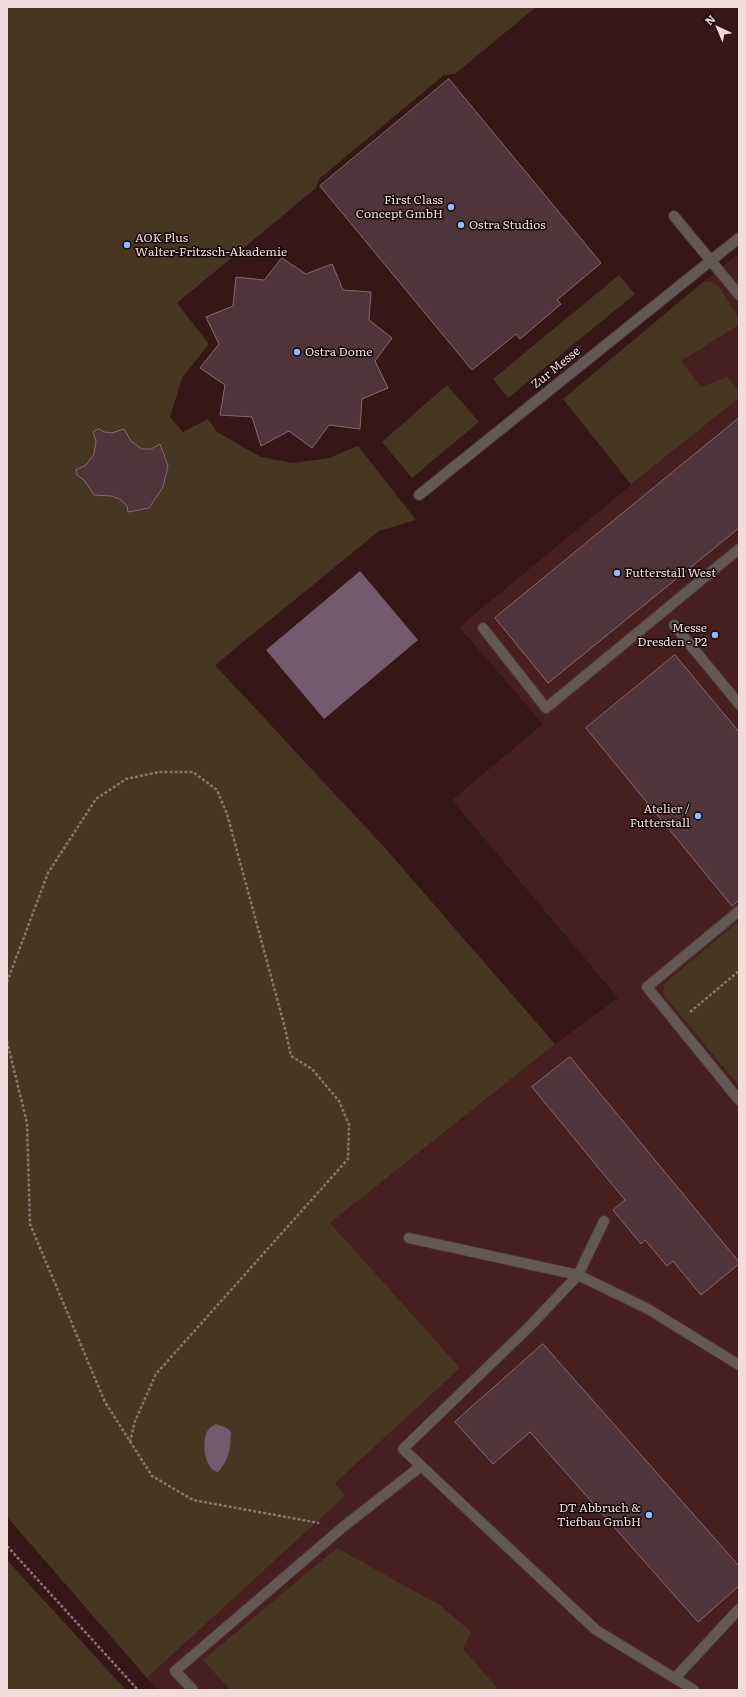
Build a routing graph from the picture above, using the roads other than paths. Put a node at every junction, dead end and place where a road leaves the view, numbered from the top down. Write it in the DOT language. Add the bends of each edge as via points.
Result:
graph roads {
  1 [pos="674,216"];
  2 [pos="739,238"];
  3 [pos="711,260"];
  4 [pos="739,295"];
  5 [pos="419,495"];
  6 [pos="739,549"];
  7 [pos="674,625"];
  8 [pos="483,628"];
  9 [pos="739,704"];
  10 [pos="739,911"];
  11 [pos="739,1100"];
  12 [pos="604,1221"];
  13 [pos="409,1238"];
  14 [pos="578,1274"];
  15 [pos="739,1365"];
  16 [pos="421,1466"];
  17 [pos="739,1609"];
  18 [pos="675,1678"];
  19 [pos="192,1690"];
  20 [pos="694,1690"];
  1 -- 3 [label="lane"];
  2 -- 3 [label="lane, Zur Messe"];
  3 -- 4 [label="lane"];
  3 -- 5 [label="lane, Zur Messe"];
  6 -- 8 [label="lane" via="546,708"];
  7 -- 9 [label="lane"];
  10 -- 11 [label="lane" via="646,987"];
  12 -- 14 [label="lane"];
  13 -- 14 [label="lane"];
  14 -- 15 [label="lane" via="648,1309"];
  14 -- 16 [label="lane" via="529,1326 403,1449"];
  16 -- 18 [label="lane" via="596,1630"];
  16 -- 19 [label="lane" via="343,1527 174,1671"];
  17 -- 18 [label="lane"];
  18 -- 20 [label="lane"];
}
